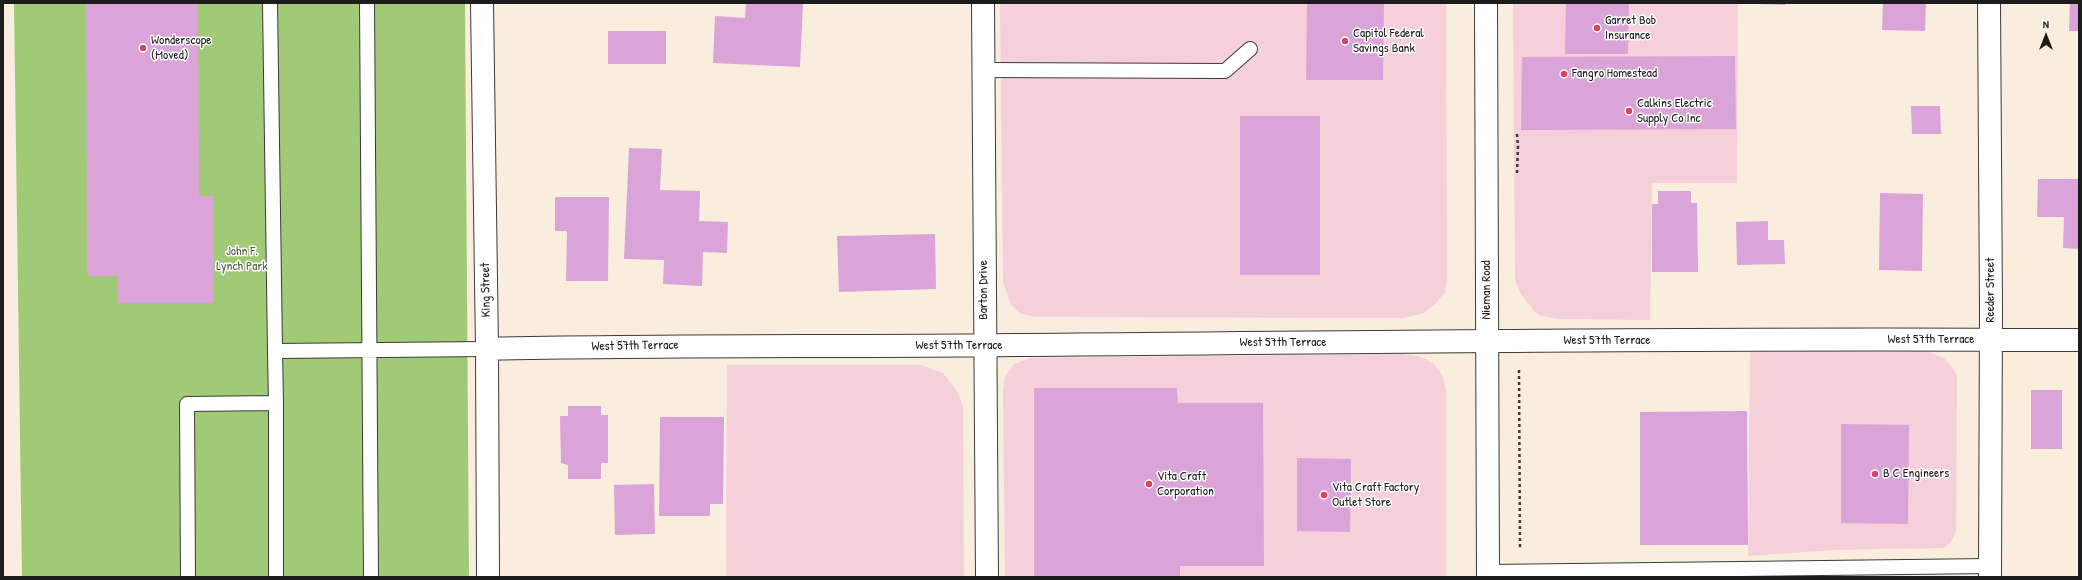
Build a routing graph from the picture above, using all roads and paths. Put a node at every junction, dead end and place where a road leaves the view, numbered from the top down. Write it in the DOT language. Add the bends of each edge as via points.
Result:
graph roads {
  1 [pos="270,3"];
  2 [pos="367,3"];
  3 [pos="482,3"];
  4 [pos="982,3"];
  5 [pos="1486,3"];
  6 [pos="1989,3"];
  7 [pos="1250,49"];
  8 [pos="983,70"];
  9 [pos="1516,130"];
  10 [pos="1517,175"];
  11 [pos="1991,340"];
  12 [pos="2079,340"];
  13 [pos="1488,341"];
  14 [pos="984,346"];
  15 [pos="487,349"];
  16 [pos="275,351"];
  17 [pos="370,351"];
  18 [pos="1519,379"];
  19 [pos="276,403"];
  20 [pos="1520,547"];
  21 [pos="1990,571"];
  22 [pos="1488,575"];
  23 [pos="188,577"];
  24 [pos="276,577"];
  25 [pos="371,577"];
  26 [pos="488,577"];
  27 [pos="987,577"];
  1 -- 16 [label="lane"];
  2 -- 17 [label="lane"];
  3 -- 15 [label="street, King Street"];
  4 -- 8 [label="street, Barton Drive"];
  5 -- 13 [label="street, Nieman Road"];
  6 -- 11 [label="street, Reeder Street"];
  7 -- 8 [label="lane" via="1225,71"];
  8 -- 14 [label="street, Barton Drive"];
  9 -- 10 [label="path"];
  11 -- 12 [label="street, West 57th Terrace"];
  11 -- 13 [label="street, West 57th Terrace"];
  11 -- 21 [label="street, Reeder Street"];
  13 -- 14 [label="street, West 57th Terrace"];
  13 -- 22 [label="street, Nieman Road"];
  14 -- 15 [label="street, West 57th Terrace"];
  14 -- 27 [label="street, Barton Drive"];
  15 -- 17 [label="lane"];
  15 -- 26 [label="street, King Street"];
  16 -- 17 [label="lane"];
  16 -- 19 [label="lane"];
  17 -- 25 [label="lane"];
  18 -- 20 [label="path"];
  19 -- 23 [label="lane" via="187,404"];
  19 -- 24 [label="lane"];
  21 -- 22 [label="lane"];
}
